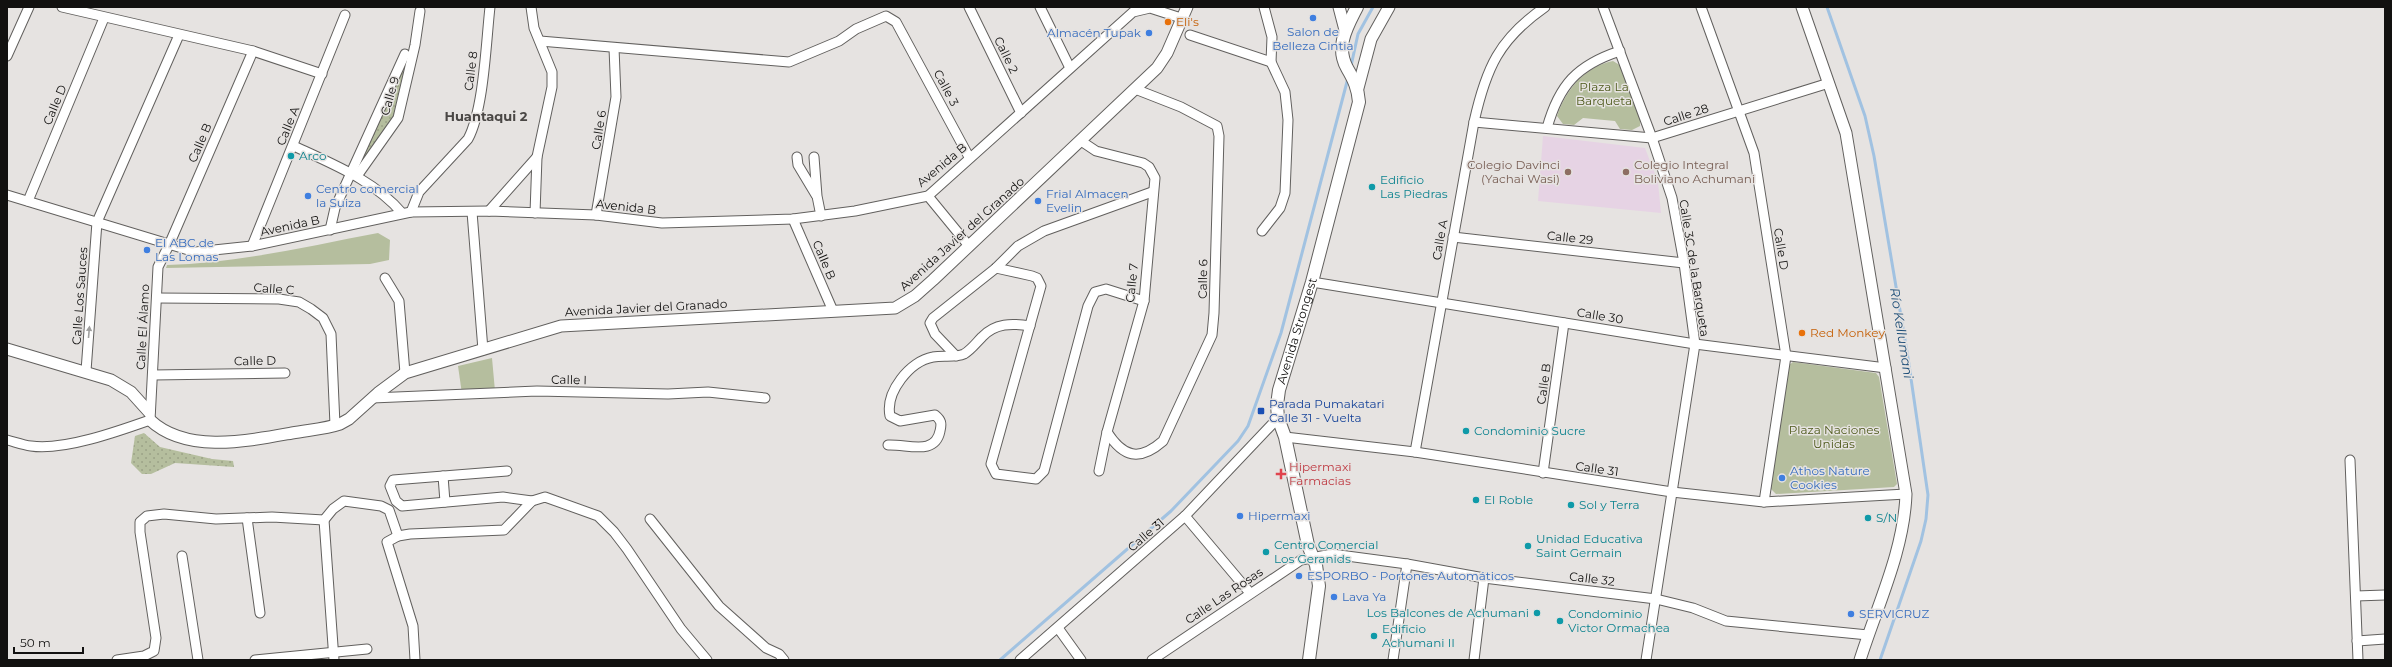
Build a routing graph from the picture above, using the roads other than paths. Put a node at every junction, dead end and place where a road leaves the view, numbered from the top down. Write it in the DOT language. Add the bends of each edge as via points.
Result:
graph roads {
  1 [pos="29,7"];
  2 [pos="62,7"];
  3 [pos="490,7"];
  4 [pos="531,7"];
  5 [pos="969,7"];
  6 [pos="1040,7"];
  7 [pos="1187,7"];
  8 [pos="1264,7"];
  9 [pos="1339,7"];
  10 [pos="1356,7"];
  11 [pos="1389,7"];
  12 [pos="1545,7"];
  13 [pos="1603,7"];
  14 [pos="1701,7"];
  15 [pos="1802,7"];
  16 [pos="420,11"];
  17 [pos="345,15"];
  18 [pos="104,18"];
  19 [pos="1181,18"];
  20 [pos="1345,30"];
  21 [pos="178,34"];
  22 [pos="1190,35"];
  23 [pos="540,41"];
  24 [pos="614,48"];
  25 [pos="253,51"];
  26 [pos="1620,51"];
  27 [pos="405,54"];
  28 [pos="7,56"];
  29 [pos="1271,62"];
  30 [pos="1070,68"];
  31 [pos="322,74"];
  32 [pos="1356,84"];
  33 [pos="1829,84"];
  34 [pos="1135,89"];
  35 [pos="1739,110"];
  36 [pos="1021,113"];
  37 [pos="1474,122"];
  38 [pos="1547,128"];
  39 [pos="1652,138"];
  40 [pos="1081,141"];
  41 [pos="294,146"];
  42 [pos="537,157"];
  43 [pos="796,157"];
  44 [pos="814,157"];
  45 [pos="969,157"];
  46 [pos="354,174"];
  47 [pos="1152,192"];
  48 [pos="7,195"];
  49 [pos="817,196"];
  50 [pos="928,196"];
  51 [pos="28,201"];
  52 [pos="489,211"];
  53 [pos="407,212"];
  54 [pos="472,212"];
  55 [pos="535,213"];
  56 [pos="596,215"];
  57 [pos="821,216"];
  58 [pos="793,219"];
  59 [pos="97,222"];
  60 [pos="330,230"];
  61 [pos="1262,231"];
  62 [pos="1453,236"];
  63 [pos="169,245"];
  64 [pos="252,246"];
  65 [pos="969,246"];
  66 [pos="1684,263"];
  67 [pos="996,268"];
  68 [pos="385,278"];
  69 [pos="1312,282"];
  70 [pos="157,298"];
  71 [pos="1144,301"];
  72 [pos="1442,304"];
  73 [pos="833,312"];
  74 [pos="1564,323"];
  75 [pos="1030,326"];
  76 [pos="1695,344"];
  77 [pos="7,349"];
  78 [pos="483,350"];
  79 [pos="956,356"];
  80 [pos="1786,356"];
  81 [pos="1886,368"];
  82 [pos="86,371"];
  83 [pos="285,373"];
  84 [pos="405,373"];
  85 [pos="153,375"];
  86 [pos="372,398"];
  87 [pos="765,398"];
  88 [pos="149,416"];
  89 [pos="1278,418"];
  90 [pos="335,425"];
  91 [pos="1106,432"];
  92 [pos="1285,437"];
  93 [pos="7,440"];
  94 [pos="888,445"];
  95 [pos="1415,452"];
  96 [pos="2350,460"];
  97 [pos="507,471"];
  98 [pos="1099,471"];
  99 [pos="1543,473"];
  100 [pos="443,476"];
  101 [pos="1672,492"];
  102 [pos="1906,494"];
  103 [pos="532,501"];
  104 [pos="445,502"];
  105 [pos="1764,502"];
  106 [pos="1185,516"];
  107 [pos="247,518"];
  108 [pos="650,519"];
  109 [pos="324,520"];
  110 [pos="398,536"];
  111 [pos="182,556"];
  112 [pos="1312,556"];
  113 [pos="1407,564"];
  114 [pos="1484,578"];
  115 [pos="1250,593"];
  116 [pos="2385,595"];
  117 [pos="2356,596"];
  118 [pos="1656,599"];
  119 [pos="260,613"];
  120 [pos="1058,628"];
  121 [pos="1868,636"];
  122 [pos="2385,639"];
  123 [pos="2357,641"];
  124 [pos="367,649"];
  125 [pos="335,656"];
  126 [pos="117,660"];
  127 [pos="198,660"];
  128 [pos="255,660"];
  129 [pos="415,660"];
  130 [pos="707,660"];
  131 [pos="784,660"];
  132 [pos="1020,660"];
  133 [pos="1081,660"];
  134 [pos="1152,660"];
  135 [pos="1309,660"];
  136 [pos="1393,660"];
  137 [pos="1474,660"];
  138 [pos="1646,660"];
  139 [pos="1860,660"];
  140 [pos="2358,660"];
  1 -- 28 [label="street"];
  2 -- 18 [label="street"];
  3 -- 53 [label="street, Calle 8" via="478,108 473,128 464,143 419,192"];
  4 -- 23 [label="street" via="534,28"];
  5 -- 36 [label="street, Calle 2"];
  6 -- 30 [label="street"];
  7 -- 19 [label="street, Avenida Javier del Granado"];
  8 -- 29 [label="street" via="1272,38"];
  9 -- 20 [label="street"];
  10 -- 20 [label="main road"];
  11 -- 32 [label="street, Avenida Strongest" via="1371,39"];
  12 -- 37 [label="street, Calle A" via="1525,21 1500,50 1482,84"];
  13 -- 26 [label="street, Calle 3C de la Barqueta"];
  14 -- 35 [label="street, Calle D"];
  15 -- 33 [label="street"];
  16 -- 46 [label="street, Calle 9" via="398,118"];
  17 -- 31 [label="street, Calle A"];
  18 -- 21 [label="street"];
  18 -- 51 [label="street, Calle D"];
  19 -- 30 [label="street, Avenida B" via="1150,8 1139,9"];
  19 -- 34 [label="street, Avenida Javier del Granado" via="1167,53"];
  20 -- 32 [label="main road" via="1341,49 1346,66"];
  21 -- 25 [label="street"];
  21 -- 59 [label="street"];
  22 -- 29 [label="street"];
  23 -- 24 [label="street, Calle 3"];
  23 -- 42 [label="street" via="550,63 552,87"];
  24 -- 45 [label="street, Calle 3" via="789,62 839,41 856,29 888,17 896,22"];
  24 -- 56 [label="street, Calle 6" via="616,97"];
  25 -- 31 [label="street"];
  25 -- 63 [label="street, Calle B"];
  26 -- 38 [label="street" via="1599,58 1579,70 1564,87 1553,107"];
  26 -- 39 [label="street, Calle 3C de la Barqueta"];
  27 -- 46 [label="street"];
  29 -- 61 [label="street" via="1285,92 1288,106 1285,193 1280,208"];
  30 -- 36 [label="street, Avenida B"];
  31 -- 41 [label="street, Calle A"];
  32 -- 69 [label="main road, Avenida Strongest" via="1359,102"];
  33 -- 35 [label="street, Calle 28"];
  33 -- 81 [label="street" via="1846,133"];
  34 -- 40 [label="street, Avenida Javier del Granado"];
  34 -- 91 [label="street, Calle 6" via="1181,107 1217,126 1219,136 1214,313 1212,335 1163,441 1139,454 1127,453 1118,449"];
  35 -- 39 [label="street, Calle 28"];
  35 -- 80 [label="street, Calle D" via="1754,153"];
  36 -- 45 [label="street, Avenida B"];
  37 -- 38 [label="street, Calle 28"];
  37 -- 62 [label="street, Calle A"];
  38 -- 39 [label="street, Calle 28"];
  39 -- 66 [label="street, Calle 3C de la Barqueta" via="1672,198"];
  40 -- 47 [label="street, Calle 7" via="1096,151 1130,159 1149,167 1155,178"];
  40 -- 65 [label="street, Avenida Javier del Granado"];
  41 -- 46 [label="street"];
  41 -- 64 [label="street, Calle A"];
  42 -- 52 [label="street"];
  42 -- 55 [label="street"];
  43 -- 49 [label="street" via="798,165"];
  44 -- 49 [label="street"];
  45 -- 50 [label="street, Avenida B"];
  46 -- 53 [label="street"];
  46 -- 60 [label="street" via="334,208"];
  47 -- 67 [label="street" via="1044,231 1018,246"];
  47 -- 71 [label="street, Calle 7"];
  48 -- 51 [label="street, Avenida B"];
  49 -- 57 [label="street"];
  50 -- 57 [label="street, Avenida B" via="892,205"];
  50 -- 65 [label="street"];
  51 -- 59 [label="street, Avenida B"];
  52 -- 54 [label="street, Avenida B"];
  52 -- 55 [label="street, Avenida B"];
  53 -- 54 [label="street, Avenida B"];
  53 -- 60 [label="street, Avenida B"];
  54 -- 78 [label="street"];
  55 -- 56 [label="street, Avenida B"];
  56 -- 58 [label="street, Avenida B" via="662,223"];
  57 -- 58 [label="street, Avenida B"];
  58 -- 73 [label="street, Calle B"];
  59 -- 63 [label="street, Avenida B"];
  82 -- 59 [label="street, Calle Los Sauces, one-way"];
  60 -- 64 [label="street, Avenida B"];
  62 -- 66 [label="street, Calle 29"];
  62 -- 72 [label="street, Calle A"];
  63 -- 64 [label="street, Avenida B" via="195,252"];
  63 -- 70 [label="street, Calle El Álamo" via="158,267"];
  65 -- 73 [label="street, Avenida Javier del Granado" via="915,296 895,308"];
  66 -- 76 [label="street, Calle 3C de la Barqueta"];
  67 -- 75 [label="street" via="1032,276 1040,282"];
  67 -- 79 [label="street" via="930,323 935,334"];
  68 -- 84 [label="street" via="399,302"];
  69 -- 72 [label="street, Calle 30"];
  69 -- 89 [label="main road, Avenida Strongest" via="1279,390 1276,405"];
  70 -- 85 [label="street, Calle El Álamo"];
  70 -- 90 [label="street, Calle C" via="279,299 299,302 323,318 330,334"];
  71 -- 75 [label="street" via="1106,289 1095,292 1088,306 1044,471 1036,479 996,474 991,464"];
  71 -- 91 [label="street, Calle 7"];
  72 -- 74 [label="street, Calle 30"];
  72 -- 95 [label="street, Calle A"];
  73 -- 78 [label="street, Avenida Javier del Granado" via="571,325 541,331"];
  74 -- 76 [label="street, Calle 30"];
  74 -- 99 [label="street, Calle B"];
  75 -- 79 [label="street" via="1015,323 998,326 985,334 969,350"];
  76 -- 80 [label="street, Calle 30"];
  76 -- 101 [label="street, Calle 3C de la Barqueta"];
  77 -- 82 [label="street, Avenida Javier del Granado" via="40,361"];
  78 -- 84 [label="street, Avenida Javier del Granado"];
  79 -- 94 [label="street" via="926,359 905,374 894,392 889,410 890,416 900,421 935,415 942,424 938,439 928,447"];
  80 -- 81 [label="street, Calle 30"];
  80 -- 105 [label="street, Calle D"];
  81 -- 102 [label="street"];
  82 -- 88 [label="street, Avenida Javier del Granado" via="124,387"];
  83 -- 85 [label="street, Calle D"];
  84 -- 86 [label="street, Avenida Javier del Granado"];
  85 -- 88 [label="street, Calle El Álamo"];
  86 -- 87 [label="street, Calle I" via="537,391 668,394 708,392"];
  86 -- 90 [label="street, Avenida Javier del Granado" via="349,419"];
  88 -- 90 [label="street, Avenida Javier del Granado" via="160,429 170,433 222,443"];
  88 -- 93 [label="street" via="100,437 64,444 32,446"];
  89 -- 92 [label="main road, Avenida Strongest"];
  89 -- 106 [label="street, Calle 31"];
  91 -- 98 [label="street, Calle 7"];
  92 -- 95 [label="street, Calle 31"];
  92 -- 112 [label="main road, Avenida Strongest"];
  95 -- 99 [label="street, Calle 31"];
  96 -- 117 [label="street"];
  97 -- 100 [label="street"];
  99 -- 101 [label="street, Calle 31"];
  100 -- 104 [label="street"];
  100 -- 104 [label="street" via="393,480 390,486 396,501 402,506"];
  101 -- 105 [label="street, Calle 31"];
  101 -- 118 [label="street, Calle 3C de la Barqueta"];
  102 -- 105 [label="street, Calle 31"];
  102 -- 121 [label="street" via="1906,515 1900,543"];
  103 -- 104 [label="street" via="503,496"];
  103 -- 110 [label="street" via="504,530"];
  103 -- 130 [label="street" via="545,497 598,516 618,538 681,629"];
  106 -- 115 [label="street"];
  106 -- 120 [label="street, Calle 31"];
  107 -- 109 [label="street"];
  107 -- 119 [label="street"];
  107 -- 126 [label="street" via="216,520 164,514 147,516 140,522 156,638 154,651 144,656"];
  108 -- 131 [label="street" via="719,606 766,648 779,654"];
  109 -- 110 [label="street" via="344,501 381,506 389,510"];
  109 -- 125 [label="street"];
  110 -- 129 [label="street" via="387,542 413,626"];
  111 -- 127 [label="street"];
  112 -- 113 [label="street, Calle 32" via="1332,554"];
  112 -- 115 [label="street, Calle Las Rosas" via="1301,560"];
  112 -- 135 [label="main road, Avenida Strongest" via="1319,586"];
  113 -- 114 [label="street, Calle 32"];
  113 -- 136 [label="street"];
  114 -- 118 [label="street, Calle 32"];
  114 -- 137 [label="street"];
  115 -- 134 [label="street, Calle Las Rosas"];
  116 -- 117 [label="street"];
  117 -- 123 [label="street"];
  118 -- 121 [label="street, Calle 32" via="1693,608 1726,621"];
  118 -- 138 [label="street, Calle 3C de la Barqueta"];
  120 -- 132 [label="street, Calle 31"];
  120 -- 133 [label="street"];
  121 -- 139 [label="street"];
  122 -- 123 [label="street"];
  123 -- 140 [label="street"];
  124 -- 125 [label="street"];
  125 -- 128 [label="street"];
}
